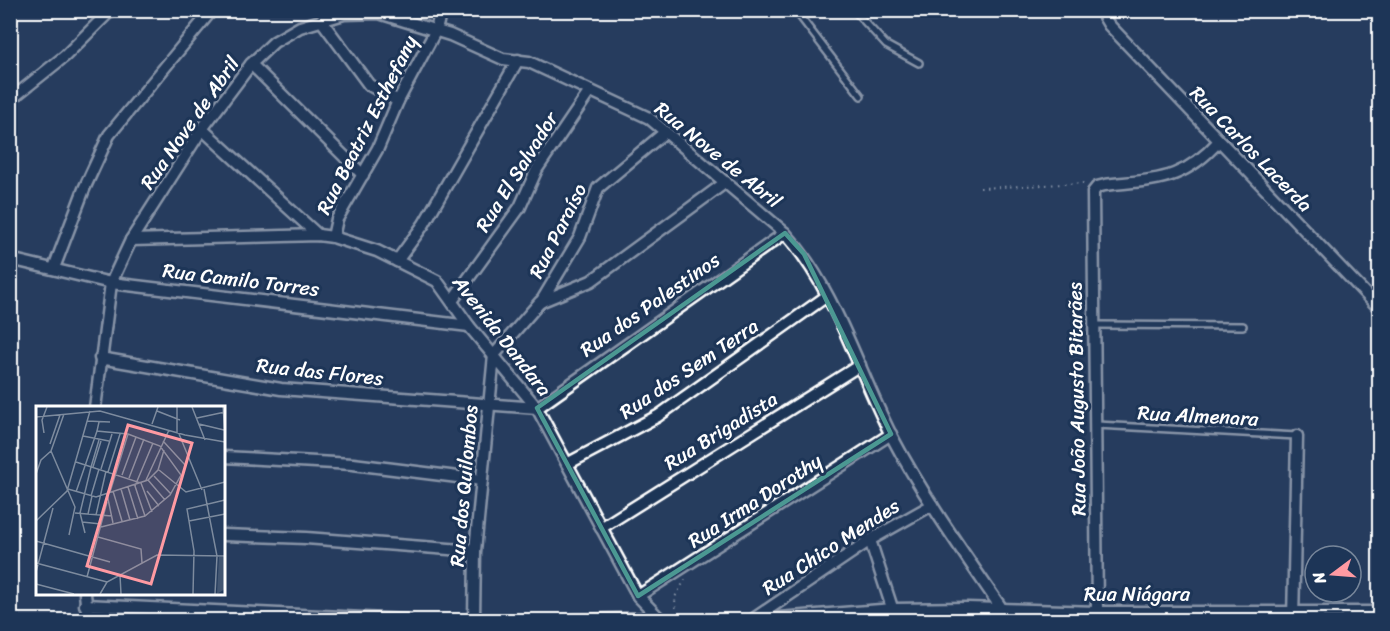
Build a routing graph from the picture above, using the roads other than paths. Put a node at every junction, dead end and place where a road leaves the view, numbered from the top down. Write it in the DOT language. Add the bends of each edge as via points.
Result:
graph roads {
  1 [pos="111,10"];
  2 [pos="212,10"];
  3 [pos="441,10"];
  4 [pos="795,10"];
  5 [pos="854,10"];
  6 [pos="1100,10"];
  7 [pos="321,20"];
  8 [pos="436,30"];
  9 [pos="518,60"];
  10 [pos="920,63"];
  11 [pos="251,64"];
  12 [pos="590,91"];
  13 [pos="861,96"];
  14 [pos="10,100"];
  15 [pos="398,101"];
  16 [pos="202,129"];
  17 [pos="664,133"];
  18 [pos="1219,141"];
  19 [pos="363,175"];
  20 [pos="726,182"];
  21 [pos="785,233"];
  22 [pos="318,236"];
  23 [pos="333,237"];
  24 [pos="131,240"];
  25 [pos="10,259"];
  26 [pos="397,261"];
  27 [pos="54,268"];
  28 [pos="111,283"];
  29 [pos="827,296"];
  30 [pos="452,301"];
  31 [pos="540,302"];
  32 [pos="1380,309"];
  33 [pos="1095,325"];
  34 [pos="469,326"];
  35 [pos="1243,326"];
  36 [pos="494,355"];
  37 [pos="100,358"];
  38 [pos="860,365"];
  39 [pos="489,405"];
  40 [pos="95,406"];
  41 [pos="537,408"];
  42 [pos="1097,425"];
  43 [pos="891,434"];
  44 [pos="1298,436"];
  45 [pos="225,457"];
  46 [pos="567,464"];
  47 [pos="482,480"];
  48 [pos="932,506"];
  49 [pos="601,528"];
  50 [pos="225,535"];
  51 [pos="870,540"];
  52 [pos="475,551"];
  53 [pos="638,596"];
  54 [pos="85,599"];
  55 [pos="967,608"];
  56 [pos="894,609"];
  57 [pos="1002,609"];
  58 [pos="1097,612"];
  59 [pos="1380,612"];
  60 [pos="1041,616"];
  61 [pos="1293,617"];
  62 [pos="660,619"];
  63 [pos="752,620"];
  64 [pos="88,621"];
  65 [pos="407,621"];
  66 [pos="474,621"];
  67 [pos="574,621"];
  68 [pos="896,621"];
  69 [pos="969,621"];
  1 -- 14 [label="street" via="64,56"];
  2 -- 27 [label="street" via="109,135"];
  3 -- 8 [label="street, Rua Beatriz Esthefany"];
  4 -- 13 [label="lane"];
  5 -- 10 [label="lane" via="886,45"];
  6 -- 18 [label="street, Rua Carlos Lacerda" via="1109,25"];
  7 -- 8 [label="street, Rua Nove de Abril" via="344,14 379,13"];
  7 -- 11 [label="street, Rua Nove de Abril" via="274,42"];
  7 -- 15 [label="street" via="369,85"];
  8 -- 9 [label="street, Rua Nove de Abril" via="503,58"];
  8 -- 15 [label="street, Rua Beatriz Esthefany"];
  9 -- 12 [label="street, Rua Nove de Abril"];
  9 -- 26 [label="street" via="424,224"];
  11 -- 16 [label="street, Rua Nove de Abril"];
  11 -- 19 [label="street"];
  12 -- 17 [label="street, Rua Nove de Abril" via="649,118"];
  12 -- 30 [label="street, Rua El Salvador" via="537,169 520,207"];
  15 -- 19 [label="street, Rua Beatriz Esthefany"];
  16 -- 22 [label="street"];
  16 -- 24 [label="street, Rua Nove de Abril"];
  17 -- 20 [label="street, Rua Nove de Abril"];
  17 -- 31 [label="street, Rua Paraíso" via="598,189 580,237"];
  18 -- 32 [label="street, Rua Carlos Lacerda"];
  18 -- 33 [label="street, Rua João Augusto Bitarães" via="1201,162 1179,173 1097,187 1092,199"];
  19 -- 23 [label="street, Rua Beatriz Esthefany" via="337,219"];
  20 -- 21 [label="street, Rua Nove de Abril"];
  20 -- 31 [label="street" via="591,281"];
  21 -- 29 [label="street, Rua Nove de Abril" via="804,254"];
  21 -- 41 [label="street, Rua dos Palestinos"];
  22 -- 23 [label="street, Avenida Dandara"];
  22 -- 24 [label="street, Avenida Dandara"];
  23 -- 26 [label="street, Avenida Dandara"];
  24 -- 28 [label="street, Rua Nove de Abril"];
  25 -- 27 [label="street, Rua Camilo Torres"];
  26 -- 30 [label="street, Avenida Dandara" via="436,281"];
  27 -- 28 [label="street, Rua Camilo Torres"];
  28 -- 34 [label="street, Rua Camilo Torres"];
  28 -- 37 [label="street, Rua Nove de Abril"];
  29 -- 38 [label="street, Rua Nove de Abril"];
  29 -- 46 [label="street, Rua dos Sem Terra" via="658,416"];
  30 -- 34 [label="street, Avenida Dandara"];
  31 -- 36 [label="street, Rua Paraíso"];
  33 -- 35 [label="lane"];
  33 -- 42 [label="street, Rua João Augusto Bitarães"];
  34 -- 36 [label="street, Avenida Dandara"];
  36 -- 39 [label="street, Rua dos Quilombos"];
  36 -- 41 [label="street, Avenida Dandara"];
  37 -- 39 [label="street, Rua das Flores" via="281,389"];
  37 -- 40 [label="street, Rua Nove de Abril"];
  38 -- 43 [label="street, Rua Nove de Abril"];
  38 -- 49 [label="street, Rua Brigadista"];
  39 -- 41 [label="street, Rua das Flores"];
  39 -- 47 [label="street, Rua dos Quilombos"];
  41 -- 46 [label="street, Avenida Dandara"];
  42 -- 44 [label="lane, Rua Almenara"];
  42 -- 58 [label="street, Rua João Augusto Bitarães"];
  43 -- 48 [label="street, Rua Nove de Abril"];
  43 -- 53 [label="street, Rua Irma Dorothy"];
  44 -- 61 [label="street"];
  45 -- 47 [label="street" via="353,464"];
  46 -- 49 [label="street, Avenida Dandara"];
  47 -- 52 [label="street, Rua dos Quilombos"];
  48 -- 51 [label="street, Rua Chico Mendes"];
  48 -- 57 [label="street, Rua Nove de Abril"];
  49 -- 53 [label="street, Avenida Dandara"];
  50 -- 52 [label="street"];
  51 -- 56 [label="street"];
  51 -- 63 [label="street, Rua Chico Mendes"];
  52 -- 66 [label="street, Rua dos Quilombos"];
  53 -- 62 [label="street, Avenida Dandara"];
  54 -- 64 [label="street"];
  54 -- 65 [label="street"];
  55 -- 56 [label="street, Rua Niágara"];
  55 -- 57 [label="street, Rua Niágara"];
  55 -- 69 [label="street"];
  56 -- 63 [label="street, Rua Niágara"];
  56 -- 68 [label="street"];
  57 -- 60 [label="street, Rua Niágara"];
  58 -- 60 [label="street, Rua Niágara"];
  58 -- 61 [label="street, Rua Niágara"];
  59 -- 61 [label="street, Rua Niágara"];
  62 -- 67 [label="street"];
}
